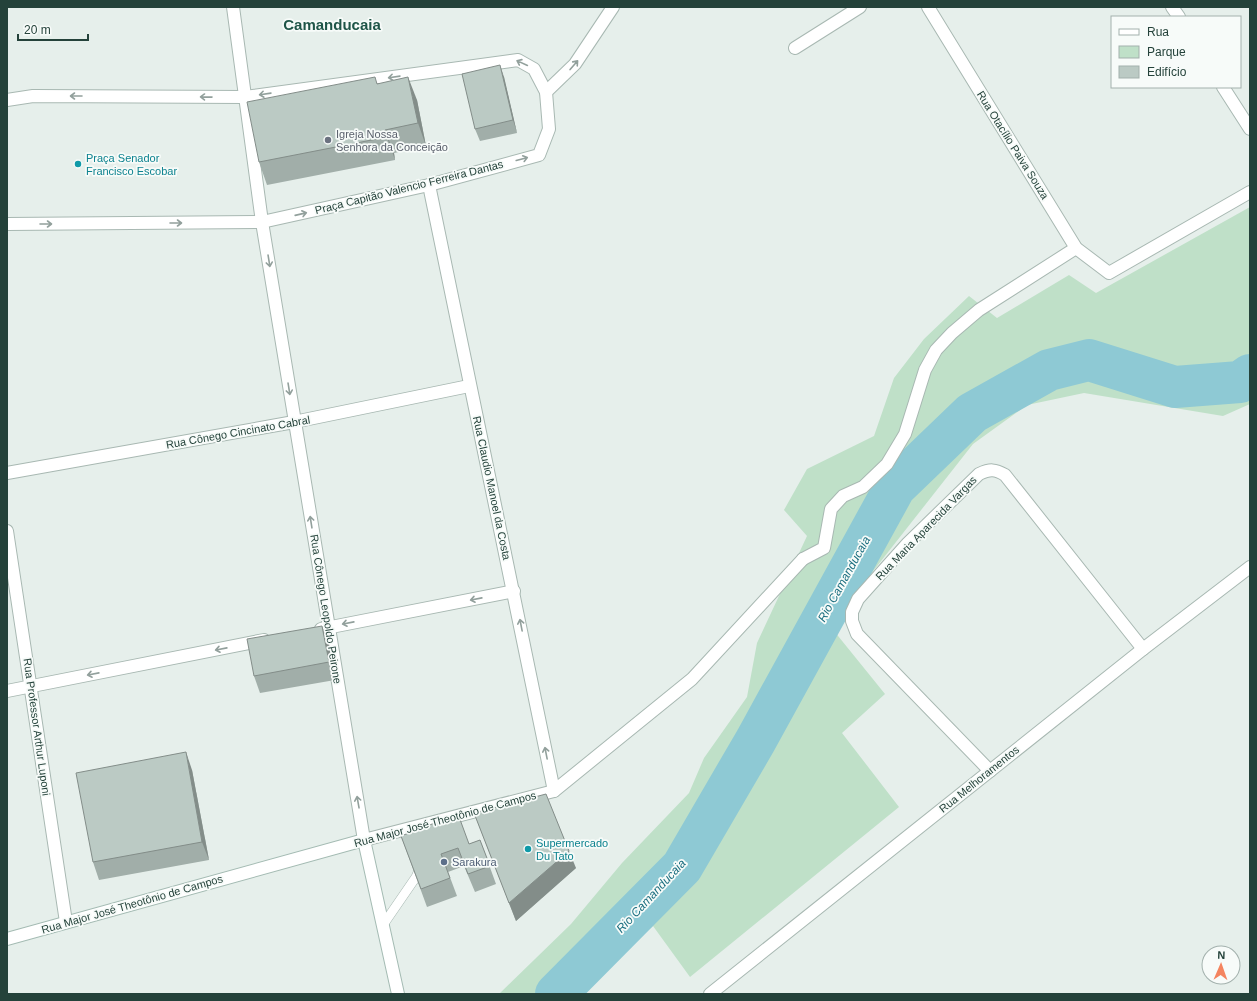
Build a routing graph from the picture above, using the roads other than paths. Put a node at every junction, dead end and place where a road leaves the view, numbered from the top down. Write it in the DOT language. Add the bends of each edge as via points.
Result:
graph roads {
  1 [pos="233,7"];
  2 [pos="613,7"];
  3 [pos="860,7"];
  4 [pos="928,7"];
  5 [pos="1172,7"];
  6 [pos="1178,16"];
  7 [pos="795,48"];
  8 [pos="1224,88"];
  9 [pos="546,92"];
  10 [pos="245,97"];
  11 [pos="7,100"];
  12 [pos="1250,129"];
  13 [pos="429,185"];
  14 [pos="1250,192"];
  15 [pos="262,222"];
  16 [pos="7,224"];
  17 [pos="1076,248"];
  18 [pos="469,386"];
  19 [pos="294,422"];
  20 [pos="7,473"];
  21 [pos="7,531"];
  22 [pos="1250,567"];
  23 [pos="514,591"];
  24 [pos="329,627"];
  25 [pos="313,630"];
  26 [pos="274,638"];
  27 [pos="1143,649"];
  28 [pos="32,686"];
  29 [pos="7,691"];
  30 [pos="990,770"];
  31 [pos="554,791"];
  32 [pos="364,840"];
  33 [pos="425,857"];
  34 [pos="66,922"];
  35 [pos="383,925"];
  36 [pos="7,939"];
  37 [pos="398,994"];
  38 [pos="710,994"];
  1 -- 10 [label="street"];
  9 -- 2 [label="street, one-way" via="575,64"];
  3 -- 7 [label="street"];
  4 -- 17 [label="street, Rua Otacílio Paiva Souza"];
  5 -- 6 [label="street"];
  8 -- 12 [label="street"];
  9 -- 10 [label="street, Praça Capitão Valencio Ferreira Dantas, one-way" via="534,70 518,60"];
  13 -- 9 [label="street, Praça Capitão Valencio Ferreira Dantas, one-way" via="539,155 550,129"];
  10 -- 11 [label="street, one-way" via="33,96"];
  10 -- 15 [label="street"];
  15 -- 13 [label="street, Praça Capitão Valencio Ferreira Dantas, one-way"];
  13 -- 18 [label="street, Rua Claudio Manoel da Costa"];
  14 -- 17 [label="street, Rua Otacílio Paiva Souza" via="1109,273"];
  16 -- 15 [label="street, one-way"];
  15 -- 19 [label="street, Rua Cônego Leopoldo Peirone, one-way"];
  17 -- 31 [label="street, Rua Major José Theotônio de Campos" via="979,310 952,333 936,350 925,370 905,434 887,464 863,486 843,496 831,510 824,548 803,559 692,680"];
  18 -- 19 [label="street, Rua Cônego Cincinato Cabral"];
  18 -- 23 [label="street, Rua Claudio Manoel da Costa"];
  19 -- 20 [label="street, Rua Cônego Cincinato Cabral"];
  24 -- 19 [label="street, Rua Cônego Leopoldo Peirone, one-way"];
  21 -- 28 [label="street, Rua Professor Arthur Luponi"];
  22 -- 27 [label="street, Rua Melhoramentos"];
  23 -- 24 [label="street, one-way"];
  31 -- 23 [label="street, Rua Claudio Manoel da Costa, one-way"];
  24 -- 25 [label="street"];
  32 -- 24 [label="street, Rua Cônego Leopoldo Peirone, one-way"];
  26 -- 28 [label="street, one-way"];
  27 -- 30 [label="street, Rua Melhoramentos"];
  27 -- 30 [label="street, Rua Maria Aparecida Vargas" via="1005,475 996,470 979,474 908,543 858,599 852,612 852,621 857,634"];
  28 -- 29 [label="street"];
  28 -- 34 [label="street, Rua Professor Arthur Luponi"];
  30 -- 38 [label="street, Rua Melhoramentos"];
  31 -- 32 [label="street, Rua Major José Theotônio de Campos" via="431,827"];
  32 -- 34 [label="street, Rua Major José Theotônio de Campos"];
  32 -- 35 [label="street, Rua Cônego Leopoldo Peirone"];
  33 -- 35 [label="lane" via="416,877"];
  34 -- 36 [label="street, Rua Major José Theotônio de Campos"];
  35 -- 37 [label="street, Rua Cônego Leopoldo Peirone"];
}
